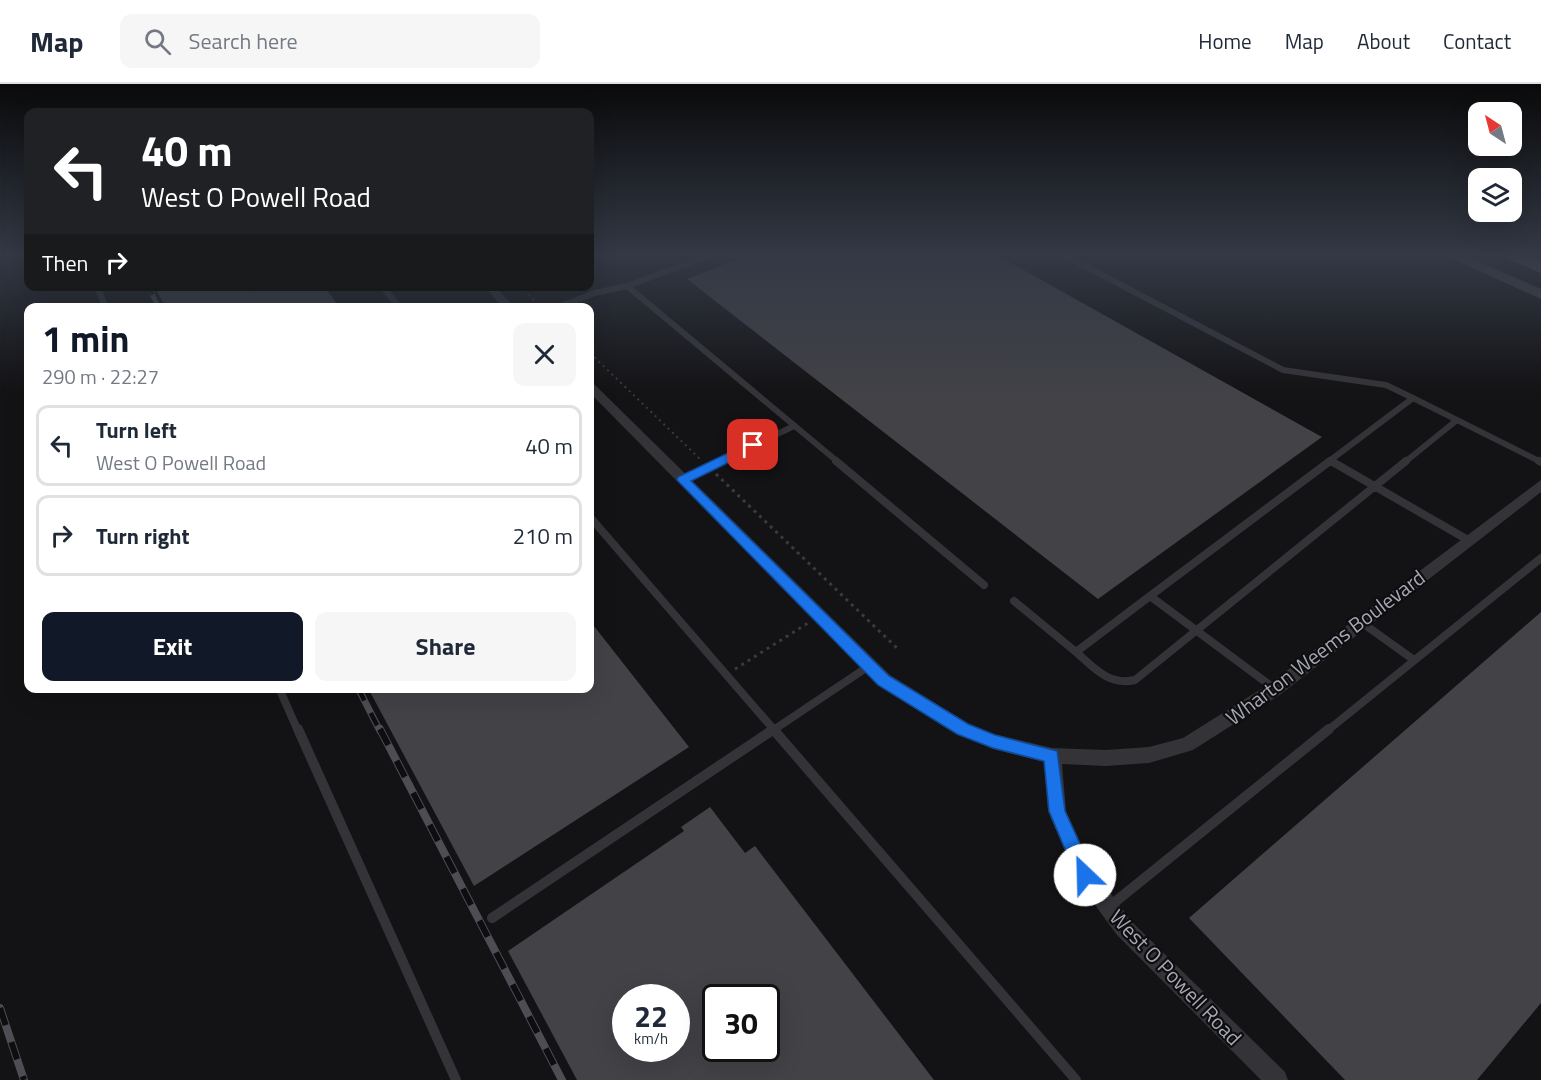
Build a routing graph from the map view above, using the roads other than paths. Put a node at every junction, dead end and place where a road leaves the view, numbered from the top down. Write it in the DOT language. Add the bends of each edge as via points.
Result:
graph roads {
  1 [pos="645,301"];
  2 [pos="1153,301"];
  3 [pos="594,391"];
  4 [pos="1413,398"];
  5 [pos="1457,420"];
  6 [pos="794,426"];
  7 [pos="1331,461"];
  8 [pos="1541,462"];
  9 [pos="683,480"];
  10 [pos="1541,485"];
  11 [pos="1375,486"];
  12 [pos="594,522"];
  13 [pos="1468,540"];
  14 [pos="1541,558"];
  15 [pos="984,585"];
  16 [pos="1150,596"];
  17 [pos="1014,601"];
  18 [pos="1361,622"];
  19 [pos="1196,630"];
  20 [pos="1076,652"];
  21 [pos="1414,660"];
  22 [pos="869,666"];
  23 [pos="1275,689"];
  24 [pos="281,693"];
  25 [pos="774,730"];
  26 [pos="1052,756"];
  27 [pos="1109,907"];
  28 [pos="492,918"];
  29 [pos="456,1080"];
  30 [pos="1076,1080"];
  31 [pos="1277,1080"];
  1 -- 6 [label="lane"];
  2 -- 4 [label="lane" via="1283,370 1386,385"];
  3 -- 9 [label="street"];
  4 -- 5 [label="lane"];
  4 -- 7 [label="lane"];
  5 -- 8 [label="lane"];
  5 -- 11 [label="lane"];
  6 -- 9 [label="lane"];
  6 -- 15 [label="lane"];
  7 -- 11 [label="lane"];
  7 -- 16 [label="lane"];
  9 -- 22 [label="street"];
  10 -- 13 [label="street, Wharton Weems Boulevard"];
  11 -- 13 [label="lane"];
  11 -- 19 [label="lane"];
  12 -- 25 [label="lane"];
  13 -- 18 [label="street, Wharton Weems Boulevard"];
  14 -- 21 [label="lane"];
  16 -- 19 [label="lane"];
  16 -- 20 [label="lane"];
  17 -- 20 [label="lane"];
  18 -- 21 [label="lane"];
  18 -- 23 [label="street, Wharton Weems Boulevard"];
  19 -- 20 [label="lane" via="1127,683 1104,676"];
  19 -- 23 [label="lane"];
  21 -- 27 [label="lane"];
  22 -- 25 [label="lane"];
  22 -- 26 [label="street" via="884,680 963,729"];
  23 -- 26 [label="street, Wharton Weems Boulevard" via="1187,745 1149,755"];
  24 -- 29 [label="lane"];
  25 -- 28 [label="lane"];
  25 -- 30 [label="lane"];
  26 -- 27 [label="street, West O Powell Road" via="1057,811 1085,875"];
  27 -- 31 [label="street, West O Powell Road" via="1124,928"];
}
